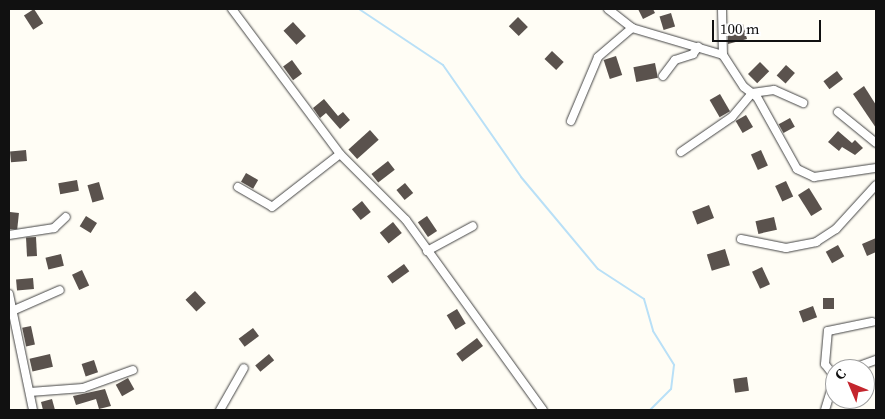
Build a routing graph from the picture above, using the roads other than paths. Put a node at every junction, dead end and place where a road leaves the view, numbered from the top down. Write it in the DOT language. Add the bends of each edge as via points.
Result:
graph roads {
  1 [pos="232,9"];
  2 [pos="608,9"];
  3 [pos="722,9"];
  4 [pos="632,28"];
  5 [pos="698,47"];
  6 [pos="723,55"];
  7 [pos="663,76"];
  8 [pos="752,93"];
  9 [pos="803,103"];
  10 [pos="838,112"];
  11 [pos="571,121"];
  12 [pos="876,143"];
  13 [pos="681,152"];
  14 [pos="340,154"];
  15 [pos="876,168"];
  16 [pos="876,185"];
  17 [pos="238,187"];
  18 [pos="66,217"];
  19 [pos="473,226"];
  20 [pos="9,235"];
  21 [pos="741,239"];
  22 [pos="427,251"];
  23 [pos="60,290"];
  24 [pos="9,294"];
  25 [pos="12,311"];
  26 [pos="872,322"];
  27 [pos="825,359"];
  28 [pos="244,368"];
  29 [pos="133,370"];
  30 [pos="30,392"];
  31 [pos="33,410"];
  32 [pos="220,410"];
  33 [pos="543,410"];
  1 -- 14 [label="street"];
  2 -- 4 [label="street"];
  3 -- 6 [label="street"];
  4 -- 5 [label="street"];
  4 -- 11 [label="street" via="598,58"];
  5 -- 6 [label="street"];
  5 -- 7 [label="street" via="693,54 676,60"];
  6 -- 8 [label="street"];
  8 -- 9 [label="street" via="774,90"];
  8 -- 13 [label="street" via="732,117"];
  8 -- 15 [label="street" via="801,172 814,176"];
  10 -- 12 [label="street"];
  14 -- 17 [label="street" via="272,207"];
  14 -- 22 [label="street" via="390,200"];
  16 -- 21 [label="street" via="836,229 816,242 786,248"];
  18 -- 20 [label="street" via="54,228"];
  19 -- 22 [label="street"];
  22 -- 33 [label="street"];
  23 -- 25 [label="street"];
  24 -- 25 [label="street"];
  25 -- 30 [label="street"];
  26 -- 27 [label="street" via="828,332"];
  28 -- 32 [label="street"];
  29 -- 30 [label="street" via="83,388"];
  30 -- 31 [label="street"];
}
